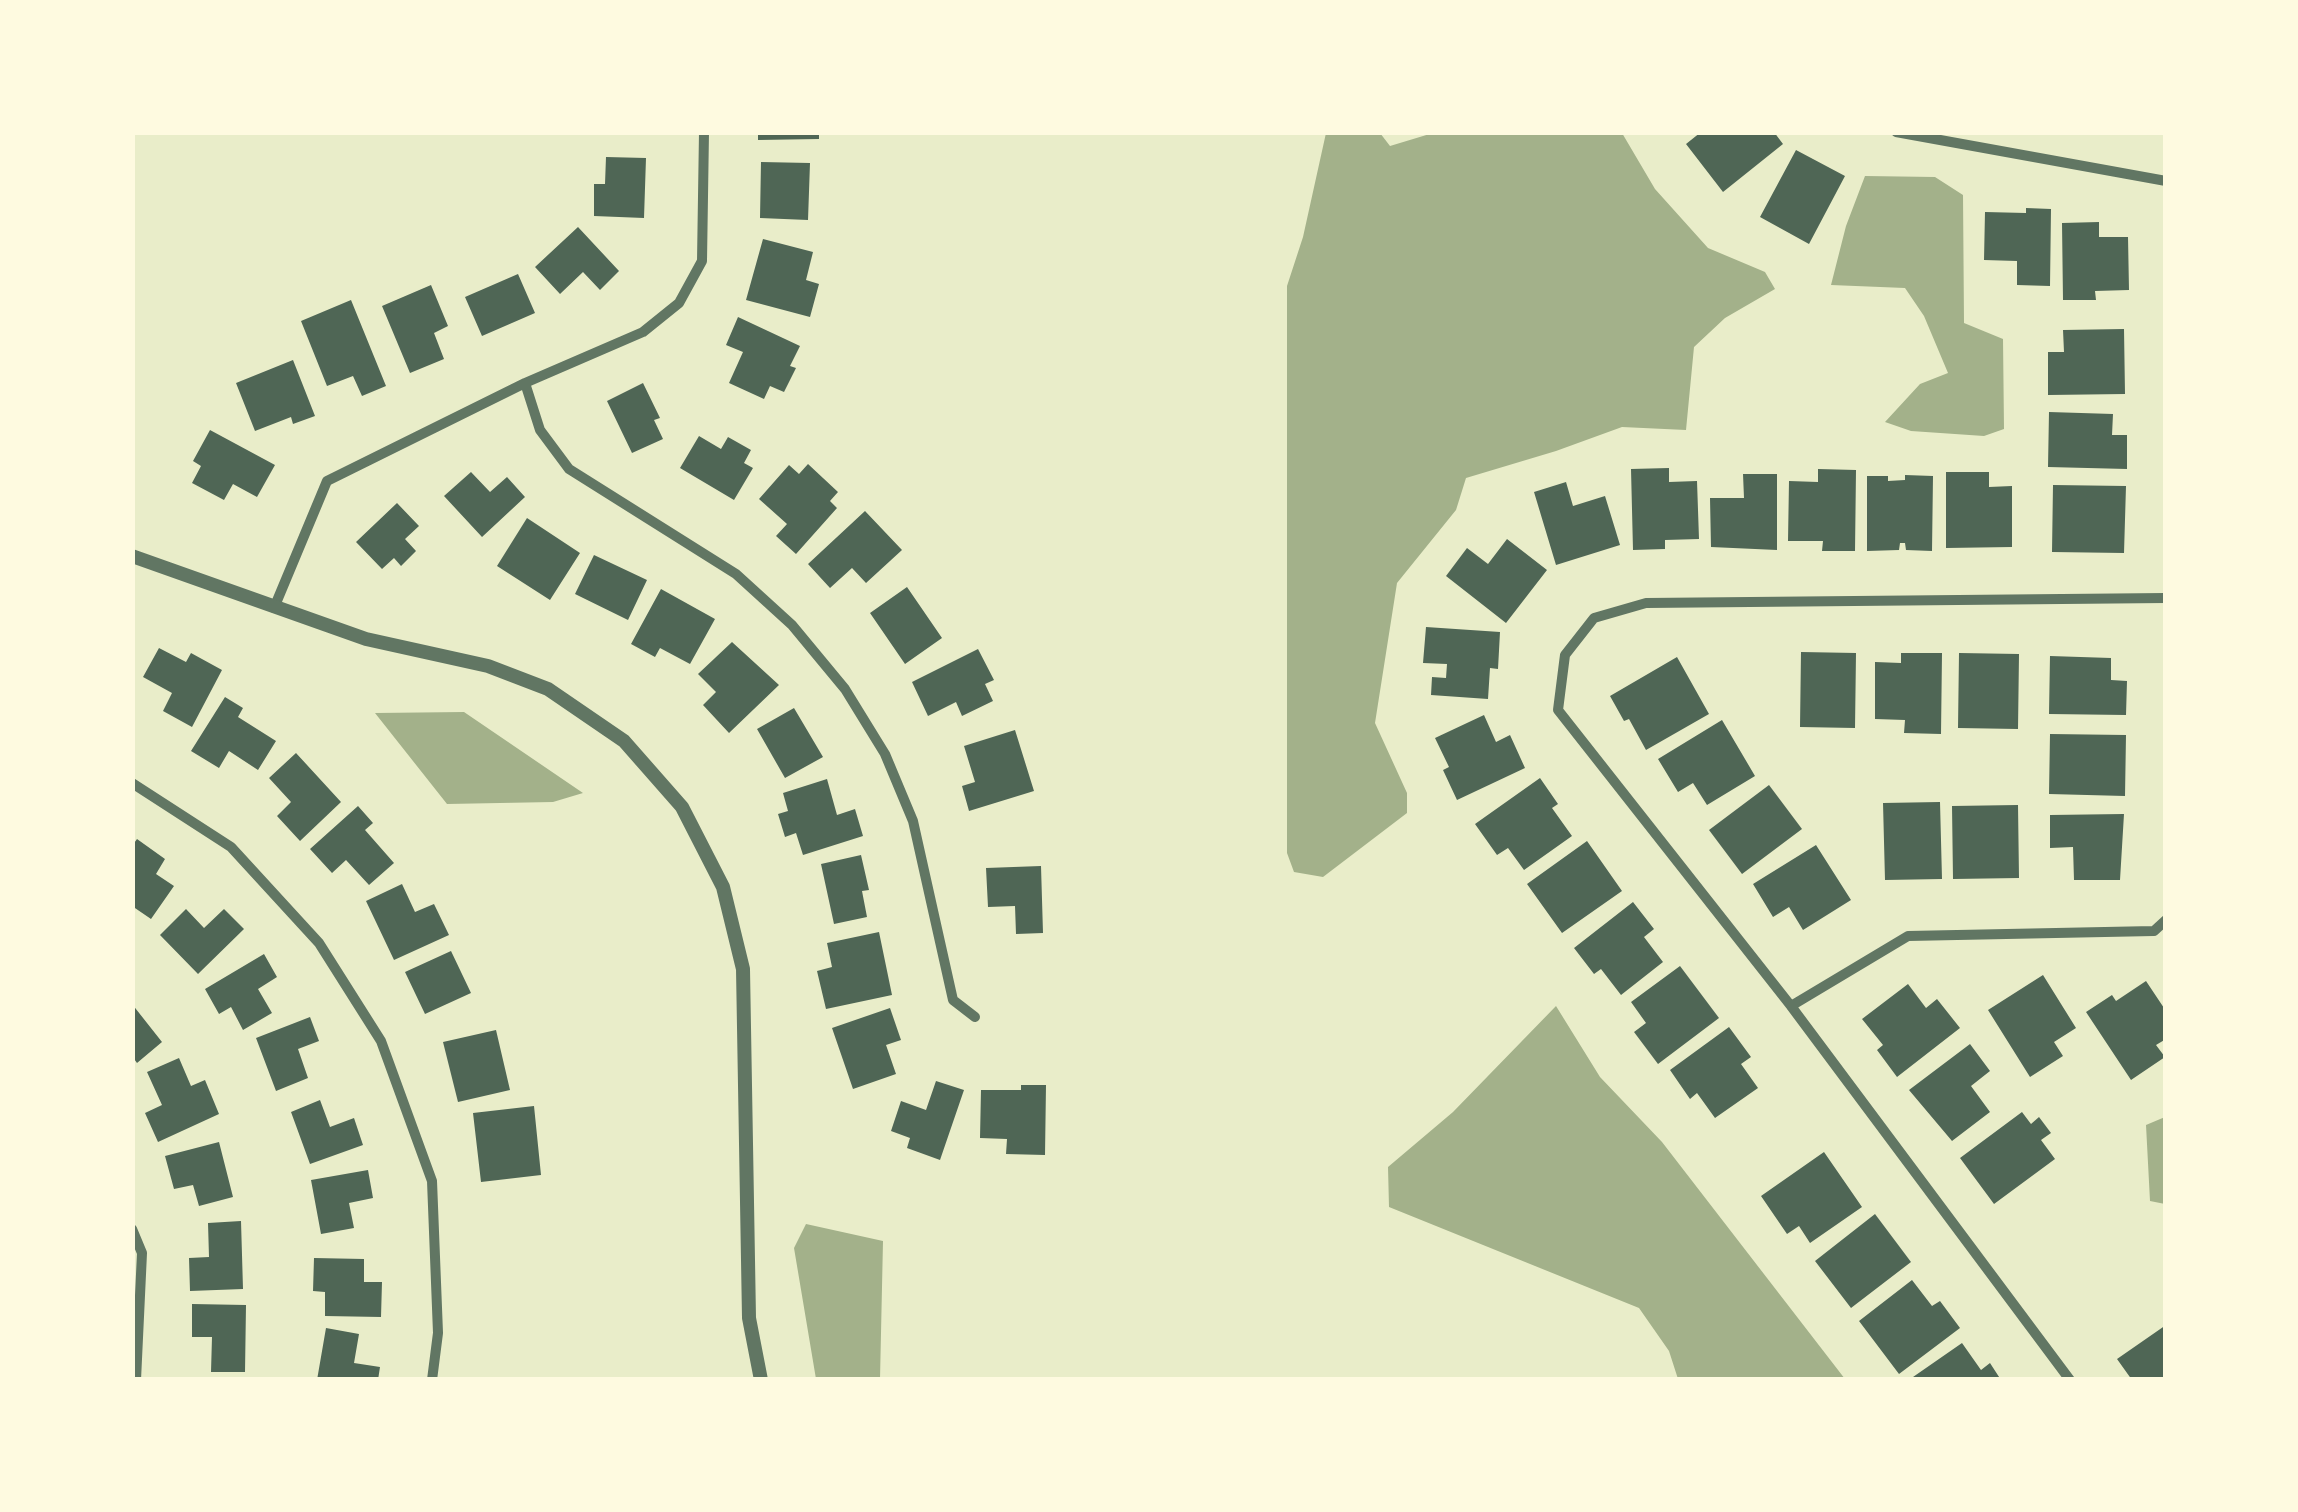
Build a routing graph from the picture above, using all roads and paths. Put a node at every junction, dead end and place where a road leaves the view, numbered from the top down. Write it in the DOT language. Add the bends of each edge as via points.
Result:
graph roads {
  1 [pos="704,132"];
  2 [pos="1896,132"];
  3 [pos="2166,181"];
  4 [pos="525,383"];
  5 [pos="132,556"];
  6 [pos="2166,598"];
  7 [pos="274,608"];
  8 [pos="132,783"];
  9 [pos="2166,920"];
  10 [pos="1790,1006"];
  11 [pos="975,1017"];
  12 [pos="132,1229"];
  13 [pos="136,1380"];
  14 [pos="432,1380"];
  15 [pos="761,1380"];
  16 [pos="2070,1380"];
  1 -- 4 [label="street" via="702,260 679,303 643,332"];
  2 -- 3 [label="street"];
  4 -- 7 [label="street" via="327,481"];
  4 -- 11 [label="street" via="540,430 569,469 736,574 792,626 844,690 884,754 914,821 952,1000"];
  5 -- 7 [label="street"];
  6 -- 10 [label="street" via="1646,603 1594,618 1565,655 1558,710"];
  7 -- 15 [label="street" via="366,639 488,666 548,689 624,741 682,807 723,887 744,969 749,1318"];
  8 -- 14 [label="street" via="231,847 320,943 381,1041 432,1181 438,1333"];
  9 -- 10 [label="street" via="2154,932 1908,936"];
  10 -- 16 [label="street"];
  12 -- 13 [label="street" via="142,1253"];
}
